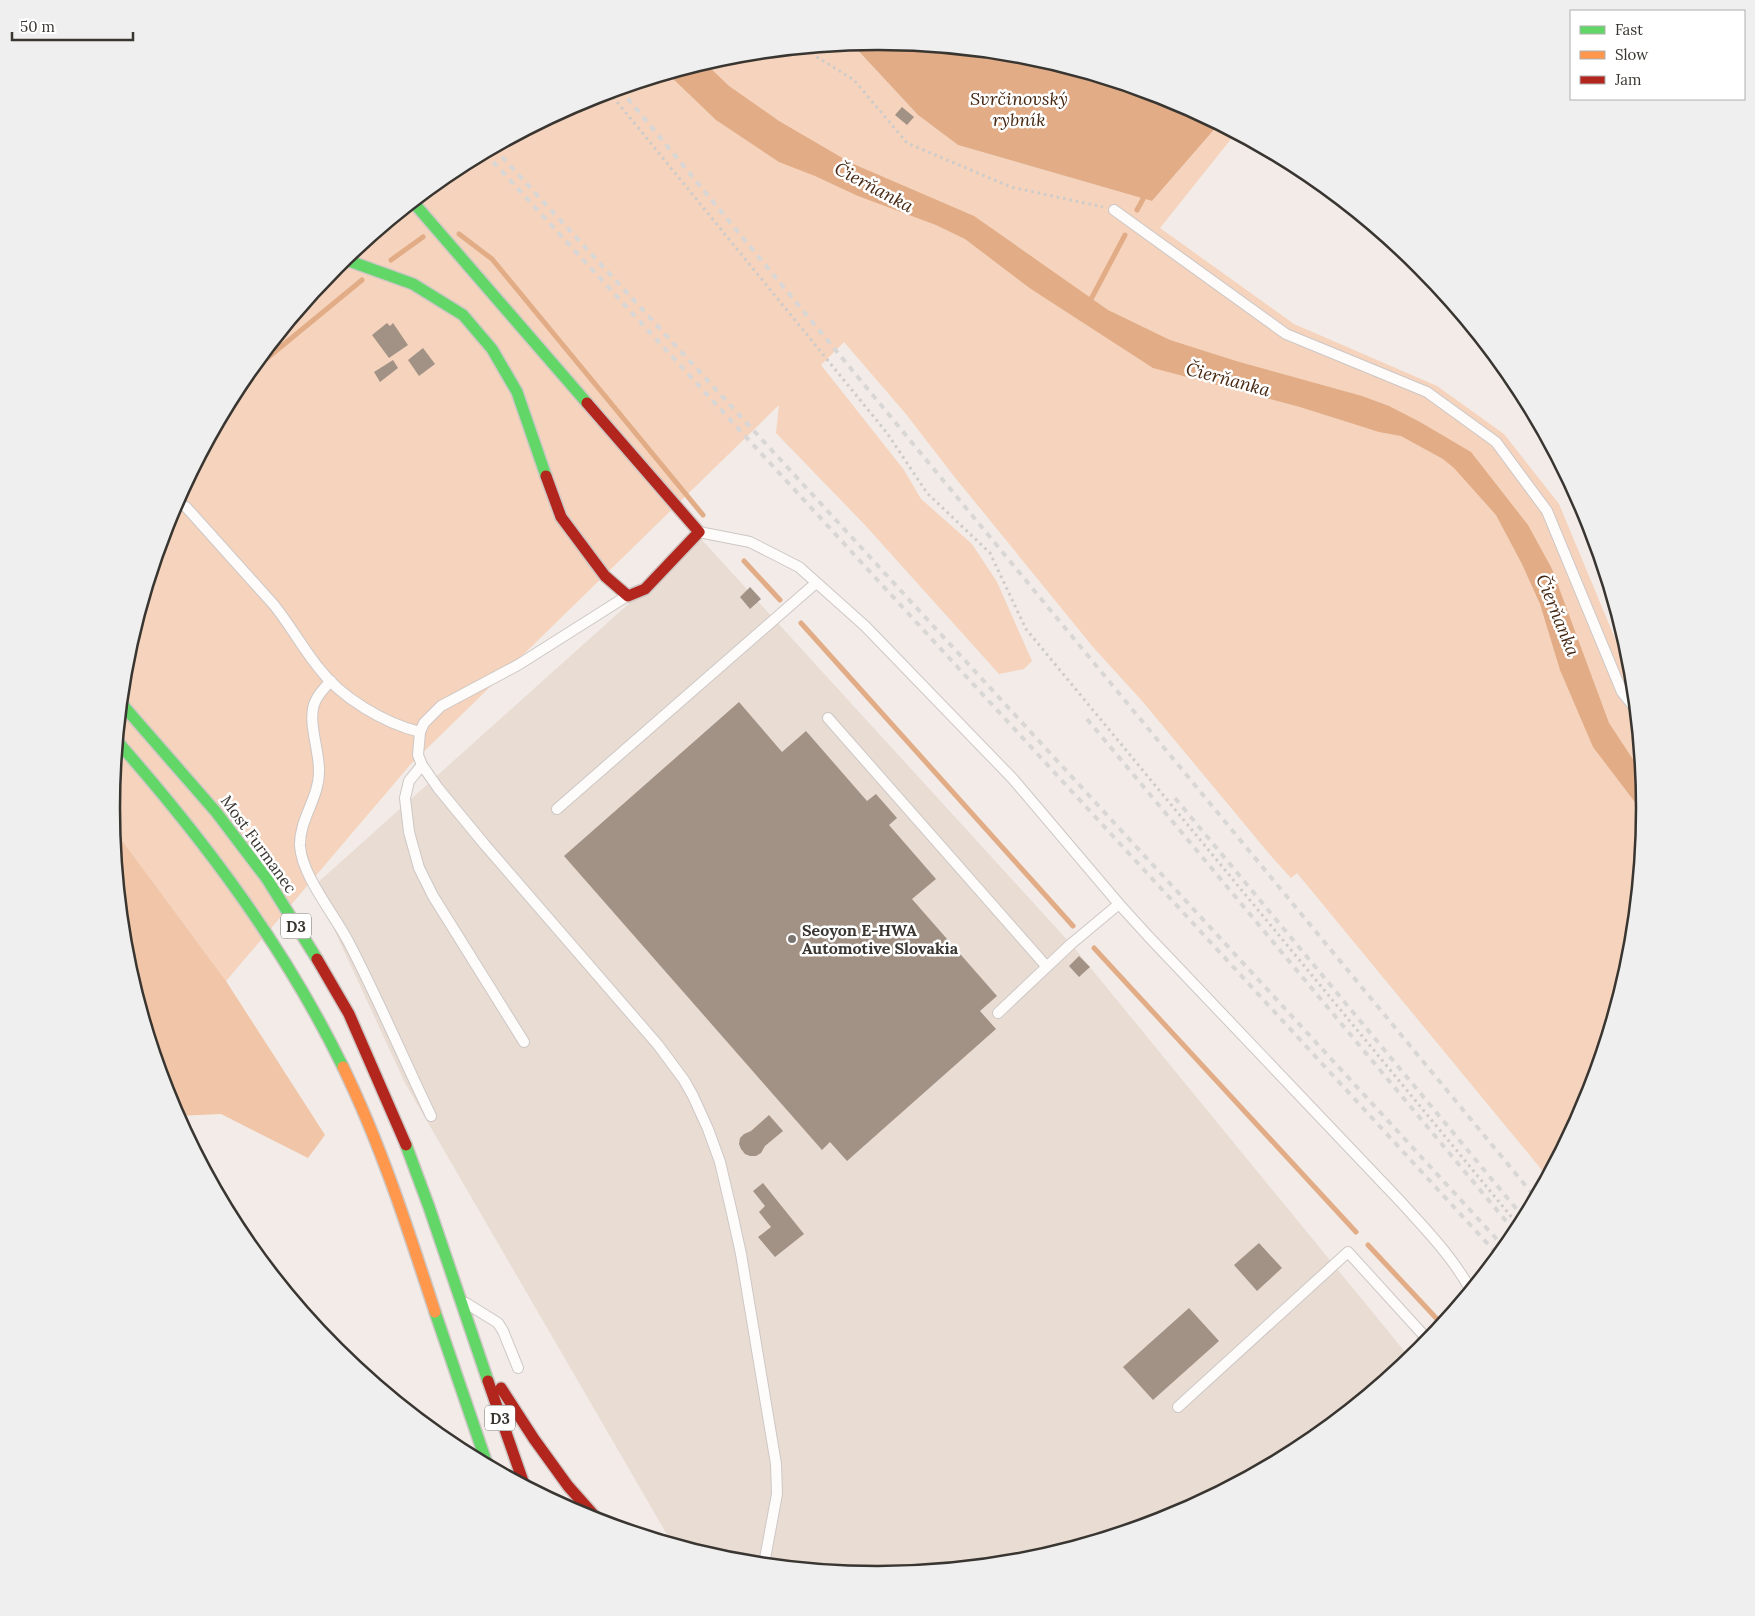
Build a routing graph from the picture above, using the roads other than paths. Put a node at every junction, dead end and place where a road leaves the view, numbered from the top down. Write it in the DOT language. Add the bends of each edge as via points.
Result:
graph roads {
  1 [pos="417,206"];
  2 [pos="1114,210"];
  3 [pos="352,262"];
  4 [pos="186,507"];
  5 [pos="698,532"];
  6 [pos="816,583"];
  7 [pos="628,596"];
  8 [pos="331,681"];
  9 [pos="1627,699"];
  10 [pos="126,709"];
  11 [pos="828,718"];
  12 [pos="420,732"];
  13 [pos="122,747"];
  14 [pos="422,765"];
  15 [pos="557,809"];
  16 [pos="1119,904"];
  17 [pos="1047,967"];
  18 [pos="998,1013"];
  19 [pos="524,1042"];
  20 [pos="431,1116"];
  21 [pos="1467,1284"];
  22 [pos="461,1300"];
  23 [pos="1422,1334"];
  24 [pos="477,1351"];
  25 [pos="518,1368"];
  26 [pos="1178,1408"];
  27 [pos="479,1444"];
  28 [pos="481,1453"];
  29 [pos="483,1455"];
  30 [pos="521,1477"];
  31 [pos="588,1508"];
  32 [pos="765,1557"];
  1 -- 5 [label="main road"];
  2 -- 9 [label="lane" via="1286,334 1427,392 1496,442 1546,511"];
  3 -- 7 [label="main road" via="413,284 463,315 492,349 517,392 561,517 605,576"];
  4 -- 8 [label="lane" via="287,620"];
  5 -- 6 [label="lane" via="750,542 799,567"];
  5 -- 7 [label="main road" via="644,589"];
  6 -- 15 [label="lane"];
  6 -- 16 [label="lane" via="865,626 1013,778"];
  7 -- 12 [label="lane" via="518,665 441,706 424,723"];
  8 -- 12 [label="lane" via="371,712 403,728"];
  8 -- 20 [label="lane" via="319,693 312,711 319,781 300,835 300,848 314,884 348,940"];
  10 -- 22 [label="main road, Most Furmanec / D3" via="216,812 266,879 349,1014 400,1128"];
  11 -- 17 [label="lane"];
  12 -- 14 [label="lane" via="418,755"];
  13 -- 27 [label="main road, D3" via="189,825 242,894 324,1029 349,1080 406,1224"];
  14 -- 19 [label="lane" via="409,781 405,798 409,832 419,868"];
  14 -- 32 [label="lane" via="485,845 658,1044 684,1080 701,1113 720,1162 737,1234 776,1464 776,1494"];
  16 -- 17 [label="lane"];
  16 -- 21 [label="lane" via="1408,1209 1439,1244"];
  17 -- 18 [label="lane"];
  22 -- 24 [label="main road, D3"];
  22 -- 25 [label="lane" via="498,1323"];
  23 -- 26 [label="lane" via="1348,1252"];
  24 -- 30 [label="main road, D3"];
  24 -- 31 [label="main road" via="534,1439"];
  27 -- 28 [label="main road"];
  27 -- 29 [label="main road, D3"];
}
